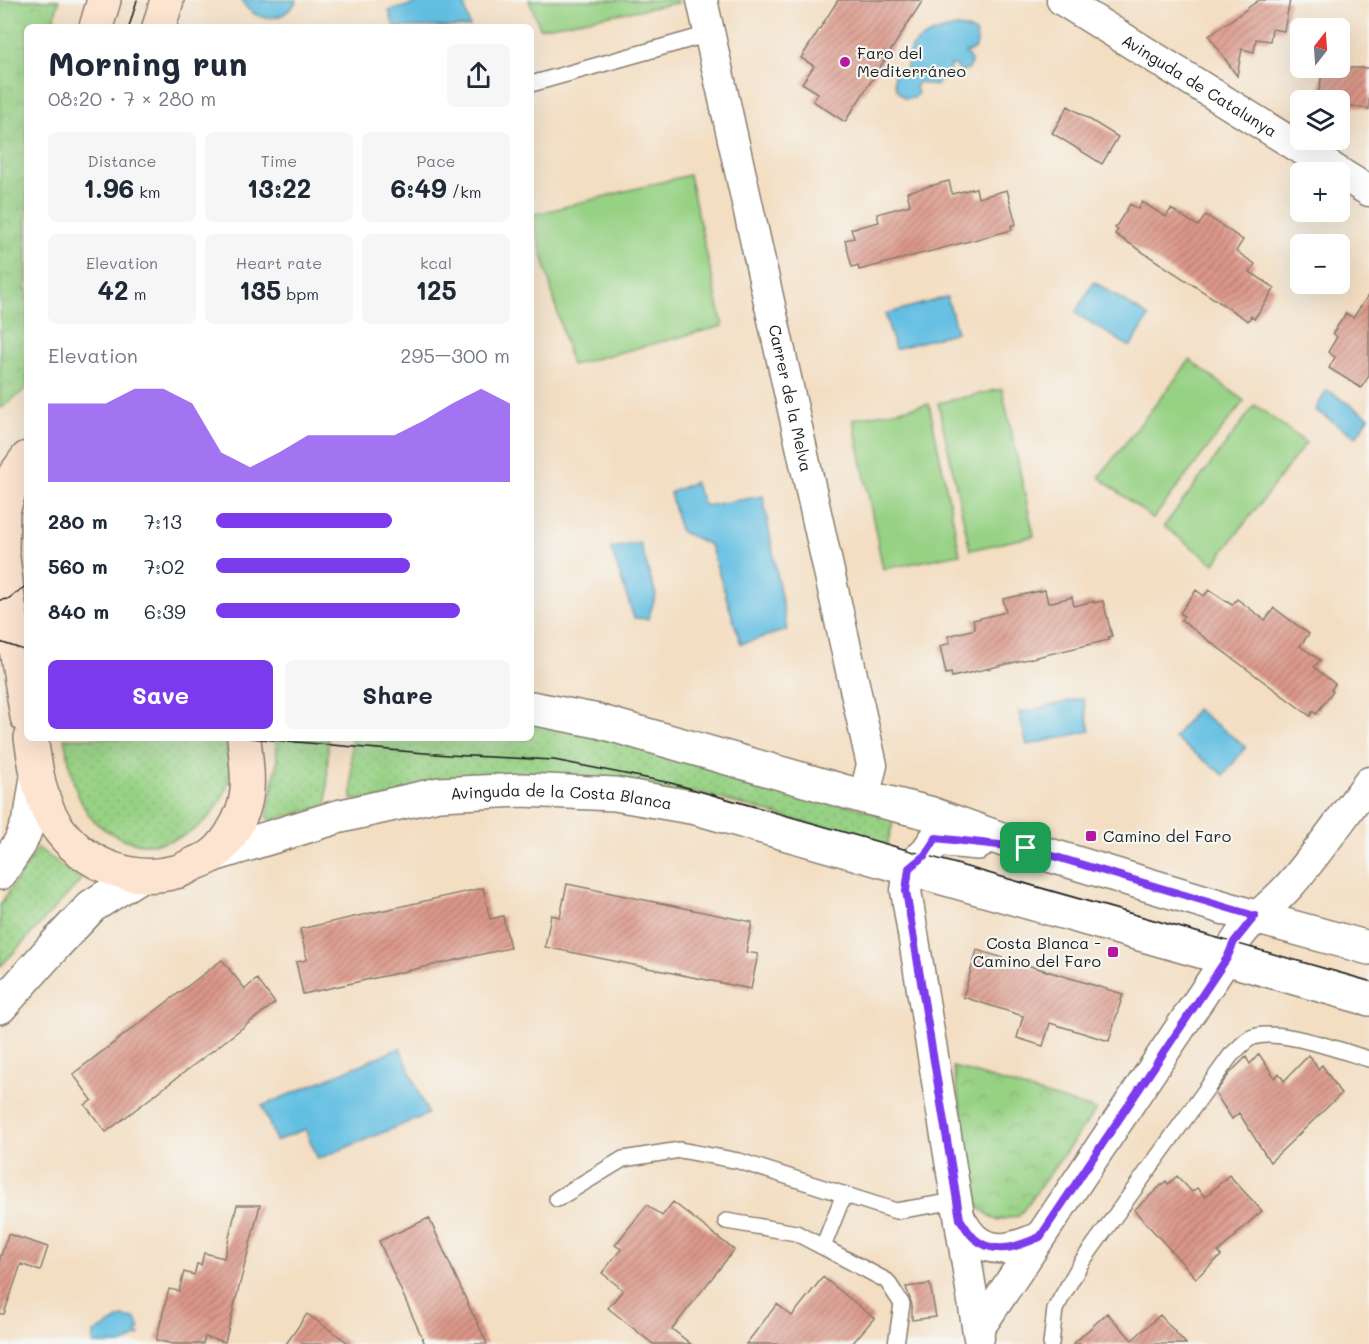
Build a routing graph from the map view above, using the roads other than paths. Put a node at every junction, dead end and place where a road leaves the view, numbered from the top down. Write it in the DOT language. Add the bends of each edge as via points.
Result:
graph roads {
  1 [pos="104,0"];
  2 [pos="167,0"];
  3 [pos="702,0"];
  4 [pos="1062,0"];
  5 [pos="97,24"];
  6 [pos="160,24"];
  7 [pos="709,34"];
  8 [pos="534,83"];
  9 [pos="1369,191"];
  10 [pos="24,451"];
  11 [pos="0,456"];
  12 [pos="24,462"];
  13 [pos="24,698"];
  14 [pos="0,705"];
  15 [pos="534,709"];
  16 [pos="24,725"];
  17 [pos="32,741"];
  18 [pos="244,741"];
  19 [pos="38,777"];
  20 [pos="1369,782"];
  21 [pos="864,796"];
  22 [pos="1026,848"];
  23 [pos="213,855"];
  24 [pos="909,868"];
  25 [pos="0,873"];
  26 [pos="139,876"];
  27 [pos="1255,916"];
  28 [pos="1369,948"];
  29 [pos="1227,958"];
  30 [pos="1369,999"];
  31 [pos="0,1007"];
  32 [pos="1369,1059"];
  33 [pos="844,1194"];
  34 [pos="557,1199"];
  35 [pos="958,1210"];
  36 [pos="726,1221"];
  37 [pos="1040,1237"];
  38 [pos="823,1247"];
  39 [pos="979,1337"];
  40 [pos="896,1344"];
  41 [pos="1051,1344"];
  1 -- 5 [label="main road"];
  2 -- 6 [label="main road"];
  3 -- 7 [label="street, Carrer de la Melva"];
  4 -- 9 [label="street, Avinguda de Catalunya"];
  7 -- 8 [label="lane"];
  7 -- 21 [label="street, Carrer de la Melva" via="872,765"];
  10 -- 11 [label="main road"];
  12 -- 13 [label="main road" via="14,477 3,511 2,549"];
  14 -- 16 [label="main road"];
  15 -- 21 [label="street" via="598,721"];
  17 -- 19 [label="main road"];
  18 -- 23 [label="main road" via="248,780 244,808 233,831"];
  19 -- 25 [label="street" via="31,816 20,843"];
  19 -- 26 [label="main road" via="47,810 61,833 87,857"];
  20 -- 27 [label="street" via="1289,886"];
  21 -- 22 [label="street" via="929,813"];
  22 -- 24 [label="street" via="936,838 925,855"];
  22 -- 27 [label="street"];
  23 -- 24 [label="street, Avinguda de la Costa Blanca" via="338,817 439,794 522,790 615,794 696,808"];
  23 -- 26 [label="main road" via="176,872"];
  24 -- 29 [label="street, Avinguda de la Costa Blanca"];
  24 -- 35 [label="street" via="906,891"];
  26 -- 31 [label="street" via="92,906"];
  27 -- 28 [label="street"];
  27 -- 29 [label="street" via="1234,942"];
  29 -- 30 [label="street, Avinguda de la Costa Blanca"];
  29 -- 37 [label="street"];
  32 -- 41 [label="lane" via="1301,1039 1271,1035 1250,1038 1231,1055 1081,1263 1055,1309"];
  33 -- 34 [label="lane" via="739,1161 680,1150 622,1159"];
  33 -- 35 [label="lane" via="896,1211"];
  33 -- 38 [label="lane"];
  35 -- 37 [label="street" via="975,1240 996,1248 1014,1248"];
  35 -- 39 [label="street"];
  36 -- 38 [label="lane" via="796,1233"];
  37 -- 39 [label="street"];
  38 -- 40 [label="lane" via="887,1281 902,1304"];
}
